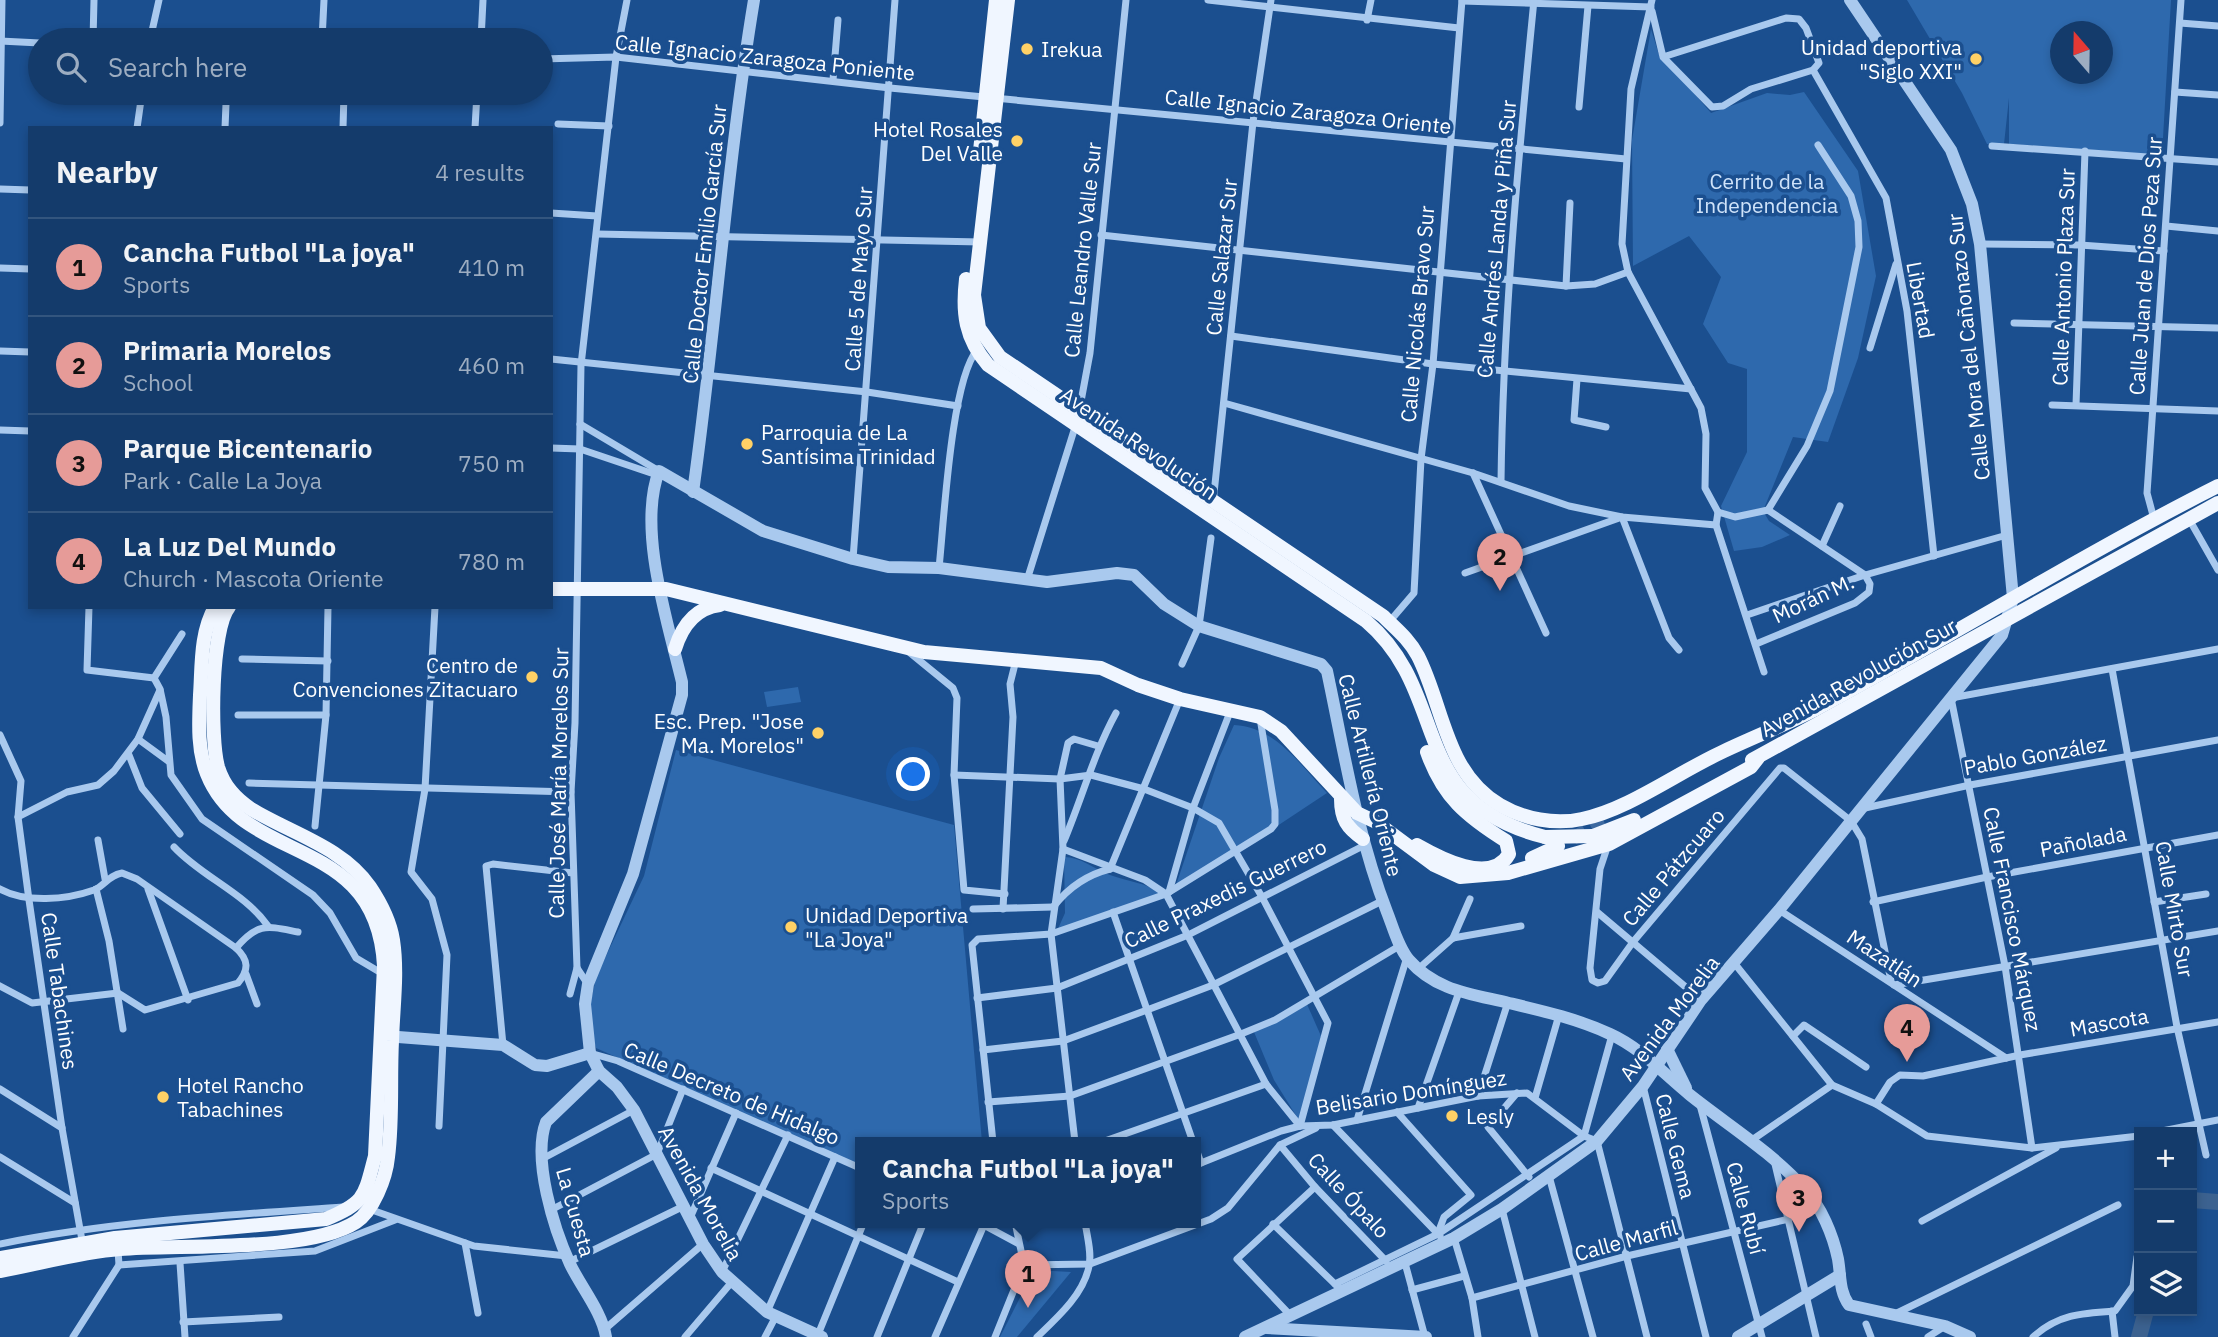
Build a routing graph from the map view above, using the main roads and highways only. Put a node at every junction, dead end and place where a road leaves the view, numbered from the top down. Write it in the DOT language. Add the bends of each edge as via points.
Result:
graph roads {
  1 [pos="996,0"];
  2 [pos="1008,0"];
  3 [pos="991,97"];
  4 [pos="1077,419"];
  5 [pos="2218,486"];
  6 [pos="2218,503"];
  7 [pos="2158,524"];
  8 [pos="553,580"];
  9 [pos="578,585"];
  10 [pos="553,589"];
  11 [pos="723,605"];
  12 [pos="212,619"];
  13 [pos="675,649"];
  14 [pos="1397,657"];
  15 [pos="1813,710"];
  16 [pos="1758,758"];
  17 [pos="1341,799"];
  18 [pos="1525,816"];
  19 [pos="1606,821"];
  20 [pos="1376,822"];
  21 [pos="1506,825"];
  22 [pos="1364,842"];
  23 [pos="1558,846"];
  24 [pos="1428,852"];
  25 [pos="386,1036"];
  26 [pos="83,1242"];
  27 [pos="0,1258"];
  28 [pos="0,1271"];
  1 -- 3 [label="main road, Avenida Revolución"];
  2 -- 3 [label="main road, Avenida Revolución"];
  3 -- 4 [label="main road, Avenida Revolución" via="976,242 975,308 982,347 1000,356"];
  4 -- 14 [label="main road, Avenida Revolución" via="1211,518 1357,614"];
  4 -- 18 [label="main road, Avenida Revolución" via="1213,500 1389,622 1419,658 1450,745 1466,773 1500,805"];
  5 -- 7 [label="main road, Avenida Revolución Sur"];
  6 -- 7 [label="main road, Avenida Revolución Sur" via="2188,518"];
  7 -- 15 [label="main road, Avenida Revolución Sur" via="2013,598"];
  7 -- 16 [label="main road, Avenida Revolución Sur" via="2007,618"];
  8 -- 9 [label="main road"];
  9 -- 10 [label="main road"];
  9 -- 11 [label="main road" via="661,587"];
  11 -- 13 [label="main road" via="696,614 680,632"];
  11 -- 17 [label="main road" via="903,647 1101,668 1180,699 1260,717 1281,731"];
  12 -- 25 [label="main road" via="218,767 238,800 337,855 369,884 393,937 395,985"];
  12 -- 25 [label="main road" via="202,647 199,725 206,772 244,823 310,854 354,886 376,925 384,953"];
  14 -- 21 [label="main road, Avenida Revolución" via="1408,672 1441,763 1467,798"];
  14 -- 24 [label="main road" via="1443,789 1478,824 1506,841 1509,854 1499,863 1467,868"];
  15 -- 18 [label="main road, Avenida Revolución Sur" via="1605,811 1566,822"];
  15 -- 19 [label="main road" via="1795,724"];
  16 -- 20 [label="main road" via="1751,767 1609,844 1484,877 1460,877 1415,853"];
  16 -- 21 [label="main road, Avenida Revolución Sur, bridge" via="1625,825 1593,836 1545,837"];
  17 -- 20 [label="main road"];
  17 -- 22 [label="main road" via="1341,815"];
  20 -- 24 [label="main road"];
  23 -- 24 [label="main road" via="1497,872 1478,873 1439,863"];
  25 -- 26 [label="main road" via="375,1156 362,1208 292,1224 117,1244"];
  26 -- 27 [label="main road"];
  26 -- 28 [label="main road"];
}
